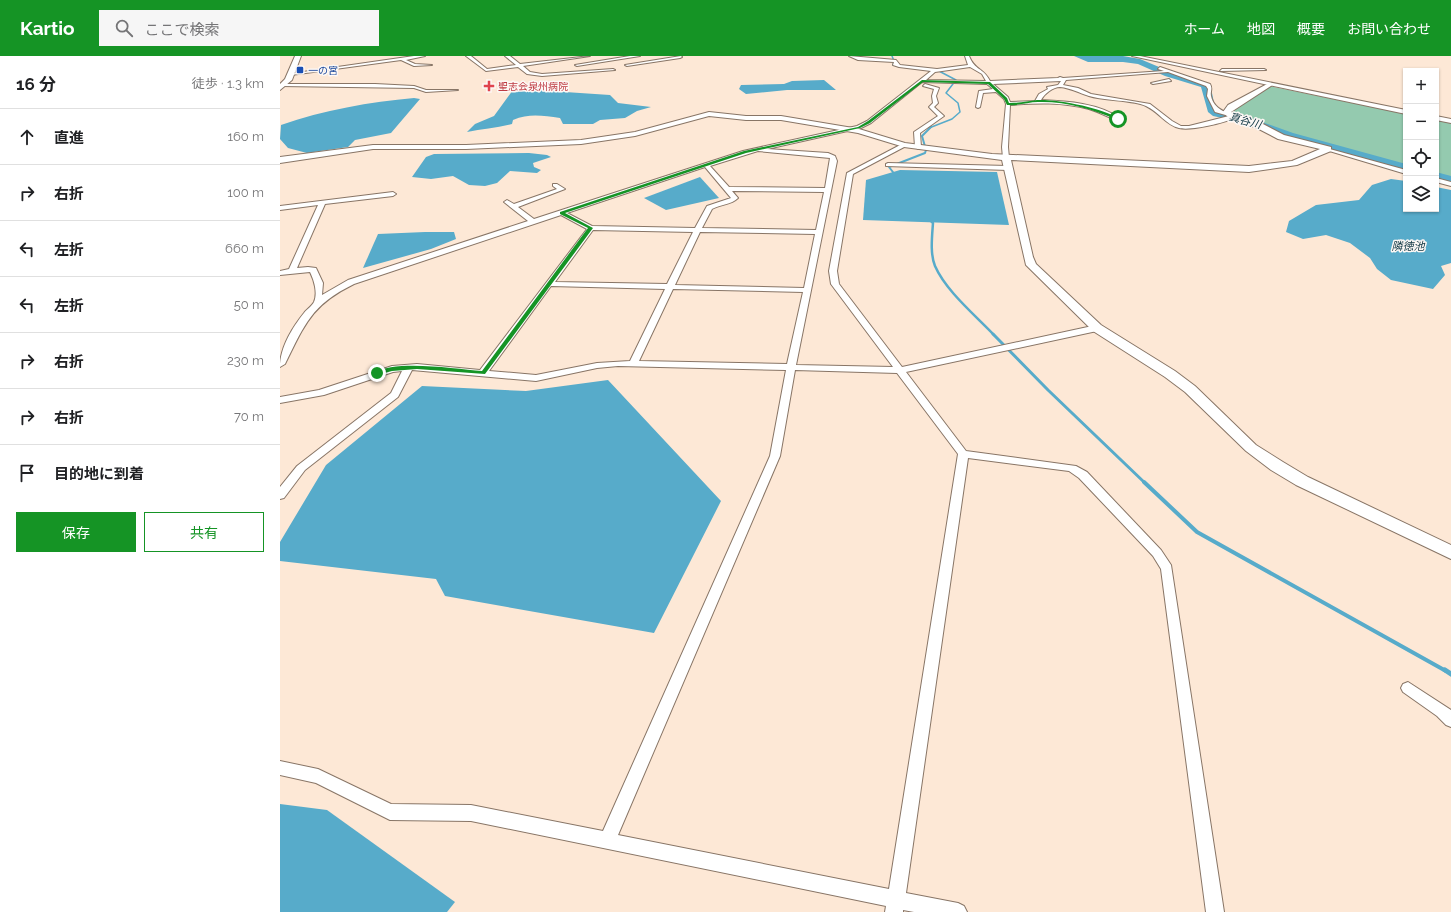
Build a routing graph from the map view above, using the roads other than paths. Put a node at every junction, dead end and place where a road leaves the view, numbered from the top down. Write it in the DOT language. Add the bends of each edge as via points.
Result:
graph roads {
  1 [pos="298,56"];
  2 [pos="420,56"];
  3 [pos="468,56"];
  4 [pos="507,56"];
  5 [pos="589,56"];
  6 [pos="638,56"];
  7 [pos="851,56"];
  8 [pos="887,56"];
  9 [pos="908,56"];
  10 [pos="919,56"];
  11 [pos="966,56"];
  12 [pos="1136,56"];
  13 [pos="678,57"];
  14 [pos="1172,58"];
  15 [pos="518,59"];
  16 [pos="402,60"];
  17 [pos="512,60"];
  18 [pos="685,60"];
  19 [pos="890,61"];
  20 [pos="599,62"];
  21 [pos="430,65"];
  22 [pos="575,65"];
  23 [pos="520,66"];
  24 [pos="624,66"];
  25 [pos="971,66"];
  26 [pos="1184,66"];
  27 [pos="617,67"];
  28 [pos="609,68"];
  29 [pos="1190,68"];
  30 [pos="551,69"];
  31 [pos="1197,69"];
  32 [pos="937,70"];
  33 [pos="1264,70"];
  34 [pos="528,72"];
  35 [pos="1167,72"];
  36 [pos="292,74"];
  37 [pos="1149,74"];
  38 [pos="951,75"];
  39 [pos="1060,78"];
  40 [pos="1169,80"];
  41 [pos="1175,81"];
  42 [pos="920,83"];
  43 [pos="989,83"];
  44 [pos="1153,83"];
  45 [pos="1271,84"];
  46 [pos="281,86"];
  47 [pos="1060,86"];
  48 [pos="456,90"];
  49 [pos="997,90"];
  50 [pos="1037,101"];
  51 [pos="1008,104"];
  52 [pos="978,107"];
  53 [pos="1403,111"];
  54 [pos="1231,116"];
  55 [pos="1118,119"];
  56 [pos="1439,119"];
  57 [pos="1451,121"];
  58 [pos="851,129"];
  59 [pos="904,145"];
  60 [pos="918,147"];
  61 [pos="756,149"];
  62 [pos="1328,149"];
  63 [pos="280,160"];
  64 [pos="1007,163"];
  65 [pos="706,165"];
  66 [pos="888,165"];
  67 [pos="1403,171"];
  68 [pos="1439,181"];
  69 [pos="1451,184"];
  70 [pos="555,185"];
  71 [pos="727,189"];
  72 [pos="828,190"];
  73 [pos="393,194"];
  74 [pos="507,202"];
  75 [pos="322,203"];
  76 [pos="514,206"];
  77 [pos="280,208"];
  78 [pos="562,213"];
  79 [pos="533,222"];
  80 [pos="591,228"];
  81 [pos="698,229"];
  82 [pos="820,232"];
  83 [pos="292,271"];
  84 [pos="280,273"];
  85 [pos="549,284"];
  86 [pos="670,287"];
  87 [pos="807,290"];
  88 [pos="318,302"];
  89 [pos="1097,328"];
  90 [pos="280,364"];
  91 [pos="633,364"];
  92 [pos="791,367"];
  93 [pos="408,368"];
  94 [pos="900,370"];
  95 [pos="483,373"];
  96 [pos="280,400"];
  97 [pos="963,454"];
  98 [pos="280,496"];
  99 [pos="1451,553"];
  100 [pos="1408,688"];
  101 [pos="1451,720"];
  102 [pos="280,768"];
  103 [pos="607,841"];
  104 [pos="895,906"];
  105 [pos="958,912"];
  106 [pos="1215,912"];
  1 -- 36 [label="main road"];
  2 -- 16 [label="street"];
  3 -- 23 [label="street" via="486,70"];
  4 -- 17 [label="street"];
  5 -- 20 [label="street"];
  5 -- 23 [label="street"];
  6 -- 20 [label="street"];
  7 -- 19 [label="street" via="858,59"];
  8 -- 19 [label="street"];
  9 -- 10 [label="street"];
  11 -- 25 [label="street"];
  12 -- 26 [label="street"];
  12 -- 35 [label="street"];
  13 -- 18 [label="street"];
  13 -- 24 [label="street"];
  14 -- 26 [label="street" via="1182,62"];
  15 -- 17 [label="street"];
  16 -- 21 [label="street" via="414,65"];
  16 -- 36 [label="street"];
  17 -- 23 [label="street"];
  19 -- 32 [label="street" via="896,61 895,64 898,66"];
  20 -- 22 [label="street"];
  20 -- 28 [label="street"];
  23 -- 34 [label="street"];
  25 -- 32 [label="street"];
  25 -- 43 [label="street" via="984,73"];
  26 -- 29 [label="street"];
  27 -- 28 [label="street"];
  28 -- 34 [label="street" via="613,70 542,75"];
  29 -- 31 [label="street"];
  29 -- 33 [label="street" via="1211,66 1222,70"];
  30 -- 34 [label="street"];
  31 -- 35 [label="street"];
  31 -- 45 [label="street"];
  32 -- 38 [label="street"];
  32 -- 42 [label="street"];
  35 -- 37 [label="street"];
  35 -- 54 [label="street" via="1208,85 1209,96 1218,111"];
  36 -- 46 [label="main road"];
  37 -- 39 [label="street"];
  37 -- 40 [label="street"];
  39 -- 43 [label="street"];
  39 -- 47 [label="street" via="1064,81"];
  40 -- 41 [label="street"];
  40 -- 44 [label="street"];
  42 -- 43 [label="street"];
  42 -- 58 [label="street" via="869,122"];
  42 -- 60 [label="street" via="937,88 934,96 936,103 931,107 941,116 917,132"];
  43 -- 49 [label="street"];
  45 -- 53 [label="street"];
  45 -- 54 [label="street" via="1228,110"];
  46 -- 48 [label="street" via="375,85 414,87 426,91"];
  47 -- 50 [label="street" via="1049,88 1051,89"];
  47 -- 54 [label="street" via="1090,95 1148,105 1180,127 1189,128"];
  49 -- 51 [label="street" via="1006,98"];
  49 -- 52 [label="street" via="981,92"];
  50 -- 51 [label="street"];
  50 -- 55 [label="street" via="1102,111"];
  51 -- 64 [label="street" via="1005,147"];
  54 -- 62 [label="street" via="1291,140"];
  56 -- 57 [label="street"];
  58 -- 59 [label="street"];
  58 -- 61 [label="street"];
  58 -- 63 [label="street" via="781,118 741,118 709,114 635,134 581,142 466,147 386,146"];
  59 -- 60 [label="street"];
  59 -- 94 [label="street" via="850,173 833,278"];
  60 -- 64 [label="street"];
  61 -- 65 [label="street"];
  61 -- 72 [label="street" via="833,157"];
  62 -- 64 [label="street" via="1294,164 1249,169"];
  62 -- 67 [label="street"];
  64 -- 66 [label="street"];
  64 -- 89 [label="street" via="1031,265"];
  65 -- 71 [label="street"];
  65 -- 78 [label="street"];
  68 -- 69 [label="street"];
  70 -- 76 [label="street" via="562,189"];
  71 -- 72 [label="street"];
  71 -- 81 [label="street" via="735,198 709,207"];
  72 -- 82 [label="street"];
  73 -- 75 [label="street"];
  74 -- 76 [label="street"];
  75 -- 77 [label="street"];
  75 -- 83 [label="street"];
  76 -- 79 [label="street"];
  78 -- 79 [label="street"];
  78 -- 80 [label="street"];
  79 -- 88 [label="street" via="350,282 335,289"];
  80 -- 81 [label="street"];
  80 -- 85 [label="street"];
  81 -- 82 [label="street"];
  81 -- 86 [label="street"];
  82 -- 87 [label="street"];
  83 -- 84 [label="street"];
  83 -- 88 [label="street" via="313,270 319,283"];
  85 -- 86 [label="street"];
  85 -- 95 [label="street"];
  86 -- 87 [label="street"];
  86 -- 91 [label="street"];
  87 -- 92 [label="street"];
  88 -- 90 [label="street" via="304,318"];
  89 -- 94 [label="street"];
  89 -- 99 [label="street" via="1190,389 1251,448 1277,466 1302,481"];
  91 -- 92 [label="street"];
  91 -- 95 [label="street" via="603,363 536,378"];
  92 -- 94 [label="street"];
  92 -- 103 [label="street" via="775,456"];
  93 -- 95 [label="street"];
  93 -- 96 [label="street" via="377,373 321,393"];
  93 -- 98 [label="street" via="395,395 301,468"];
  94 -- 97 [label="street"];
  97 -- 104 [label="street"];
  97 -- 106 [label="street" via="1072,468 1083,476 1152,548 1167,568"];
  100 -- 101 [label="street"];
  102 -- 103 [label="street" via="318,776 390,812 471,813"];
  103 -- 104 [label="street"];
  104 -- 105 [label="street"];
}
